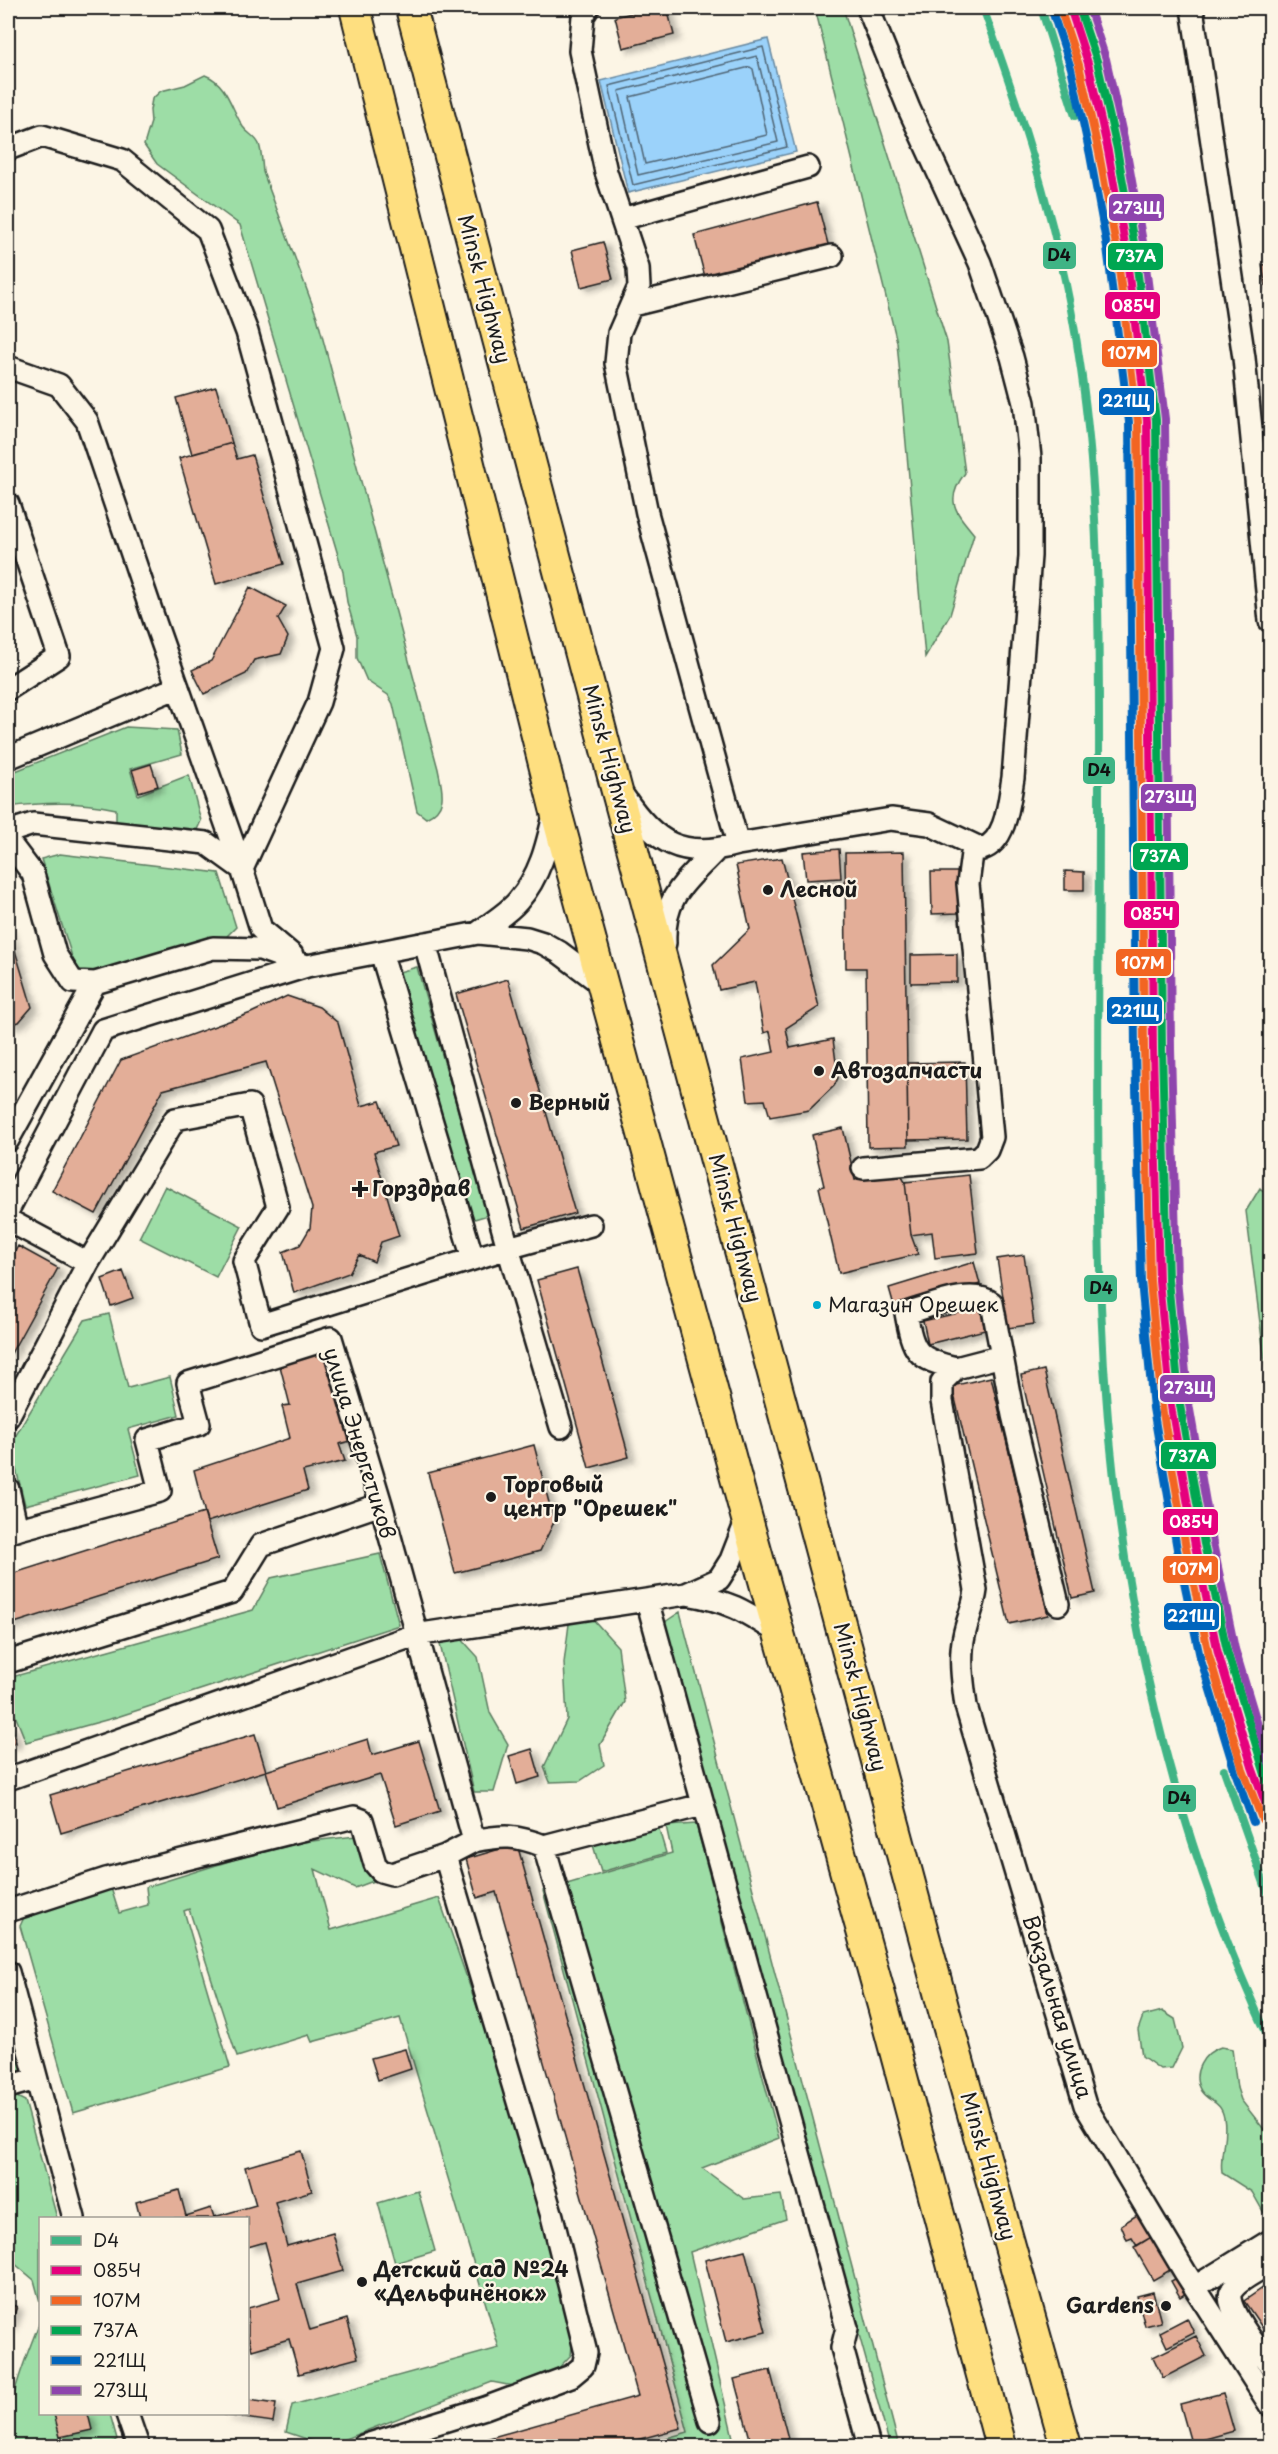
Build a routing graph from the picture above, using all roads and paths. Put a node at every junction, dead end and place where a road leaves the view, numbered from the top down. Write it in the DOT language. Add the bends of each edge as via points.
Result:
graph roads {
  1 [pos="342,8"];
  2 [pos="355,8"];
  3 [pos="411,8"];
  4 [pos="426,8"];
  5 [pos="588,8"];
  6 [pos="868,8"];
  7 [pos="1192,8"];
  8 [pos="437,103"];
  9 [pos="381,106"];
  10 [pos="8,149"];
  11 [pos="808,167"];
  12 [pos="622,219"];
  13 [pos="832,256"];
  14 [pos="632,305"];
  15 [pos="8,367"];
  16 [pos="8,504"];
  17 [pos="1270,621"];
  18 [pos="178,687"];
  19 [pos="8,689"];
  20 [pos="8,758"];
  21 [pos="615,784"];
  22 [pos="555,808"];
  23 [pos="8,832"];
  24 [pos="8,841"];
  25 [pos="738,844"];
  26 [pos="973,846"];
  27 [pos="715,851"];
  28 [pos="242,869"];
  29 [pos="478,933"];
  30 [pos="425,943"];
  31 [pos="381,952"];
  32 [pos="307,966"];
  33 [pos="667,971"];
  34 [pos="95,983"];
  35 [pos="603,986"];
  36 [pos="8,1140"];
  37 [pos="863,1168"];
  38 [pos="8,1210"];
  39 [pos="8,1220"];
  40 [pos="591,1225"];
  41 [pos="508,1248"];
  42 [pos="473,1259"];
  43 [pos="87,1263"];
  44 [pos="322,1307"];
  45 [pos="331,1338"];
  46 [pos="1002,1356"];
  47 [pos="956,1368"];
  48 [pos="8,1417"];
  49 [pos="561,1427"];
  50 [pos="8,1489"];
  51 [pos="381,1504"];
  52 [pos="747,1519"];
  53 [pos="12,1531"];
  54 [pos="686,1594"];
  55 [pos="647,1599"];
  56 [pos="1058,1604"];
  57 [pos="779,1633"];
  58 [pos="415,1635"];
  59 [pos="8,1662"];
  60 [pos="8,1779"];
  61 [pos="702,1805"];
  62 [pos="474,1841"];
  63 [pos="544,1846"];
  64 [pos="445,1856"];
  65 [pos="8,1911"];
  66 [pos="8,1972"];
  67 [pos="36,2079"];
  68 [pos="8,2087"];
  69 [pos="74,2217"];
  70 [pos="1270,2241"];
  71 [pos="1270,2266"];
  72 [pos="1195,2287"];
  73 [pos="1270,2365"];
  74 [pos="1270,2405"];
  75 [pos="127,2415"];
  76 [pos="710,2421"];
  77 [pos="138,2446"];
  78 [pos="363,2446"];
  79 [pos="868,2446"];
  80 [pos="1001,2446"];
  81 [pos="1065,2446"];
  1 -- 9 [label="street"];
  2 -- 9 [label="highway"];
  3 -- 8 [label="highway, Minsk Highway"];
  4 -- 8 [label="street"];
  5 -- 12 [label="street" via="583,16 580,51 606,172"];
  6 -- 26 [label="street" via="909,109 980,263 1024,403 1030,458 1030,556 1013,778 1007,815 995,841 982,849"];
  7 -- 17 [label="street" via="1244,358"];
  8 -- 21 [label="highway, Minsk Highway"];
  9 -- 22 [label="highway"];
  10 -- 28 [label="street" via="42,136 122,160 208,230 247,332 334,648 319,702"];
  11 -- 12 [label="street"];
  12 -- 14 [label="street" via="638,268 639,287"];
  13 -- 14 [label="street"];
  14 -- 25 [label="street" via="619,333 616,363 650,525"];
  15 -- 18 [label="street" via="59,385 87,421"];
  16 -- 19 [label="street" via="58,656"];
  18 -- 20 [label="street"];
  18 -- 28 [label="street"];
  21 -- 27 [label="street" via="639,820 662,840 679,847"];
  21 -- 33 [label="highway, Minsk Highway"];
  22 -- 29 [label="street" via="546,854 532,882 517,902"];
  22 -- 35 [label="highway"];
  23 -- 28 [label="street" via="33,824 206,843"];
  24 -- 34 [label="street" via="33,874 55,954 73,982"];
  25 -- 26 [label="street" via="891,819 929,824"];
  25 -- 27 [label="street"];
  26 -- 37 [label="street" via="968,884 992,1137 979,1158"];
  27 -- 33 [label="street" via="677,891 666,915"];
  28 -- 32 [label="street" via="261,929"];
  29 -- 30 [label="street"];
  29 -- 35 [label="street" via="543,943"];
  30 -- 31 [label="street"];
  30 -- 41 [label="street"];
  31 -- 32 [label="street"];
  31 -- 42 [label="street"];
  32 -- 34 [label="street" via="260,949 213,948"];
  32 -- 38 [label="street" via="103,1030"];
  33 -- 81 [label="highway, Minsk Highway" via="943,2007"];
  34 -- 36 [label="street"];
  35 -- 52 [label="highway"];
  39 -- 43 [label="street"];
  40 -- 41 [label="street"];
  41 -- 42 [label="street"];
  41 -- 49 [label="street"];
  42 -- 44 [label="street"];
  43 -- 44 [label="street" via="175,1119 250,1105 278,1207 244,1261 261,1325"];
  43 -- 48 [label="street"];
  44 -- 45 [label="street"];
  45 -- 51 [label="street, улица Энергетиков"];
  45 -- 53 [label="street, улица Энергетиков" via="188,1383 199,1424 147,1440 160,1491"];
  46 -- 47 [label="street"];
  46 -- 47 [label="street" via="992,1303 984,1297 970,1295 906,1313 911,1345 929,1362"];
  46 -- 56 [label="street"];
  47 -- 72 [label="street, Вокзальная улица" via="942,1382 942,1401 976,1590 964,1636 962,1676 966,1706 1085,2105"];
  50 -- 53 [label="street"];
  51 -- 58 [label="street, улица Энергетиков"];
  51 -- 59 [label="street" via="261,1545 232,1592"];
  52 -- 54 [label="street" via="719,1579"];
  52 -- 57 [label="highway"];
  54 -- 55 [label="street"];
  54 -- 57 [label="street" via="718,1599 740,1608"];
  55 -- 58 [label="street"];
  55 -- 61 [label="street"];
  57 -- 80 [label="highway"];
  58 -- 60 [label="street"];
  58 -- 62 [label="street, улица Энергетиков"];
  61 -- 63 [label="street"];
  61 -- 79 [label="street" via="847,2328 842,2348"];
  62 -- 63 [label="street" via="501,1835 522,1837"];
  62 -- 64 [label="street"];
  63 -- 76 [label="street"];
  64 -- 65 [label="street" via="392,1874 381,1871 375,1864 362,1820 354,1816 117,1876"];
  64 -- 78 [label="street" via="552,2216 586,2353 583,2366 571,2376"];
  66 -- 67 [label="street"];
  67 -- 68 [label="street"];
  67 -- 69 [label="street"];
  70 -- 72 [label="street"];
  71 -- 73 [label="street" via="1232,2289 1229,2297 1233,2312"];
  72 -- 74 [label="street, Вокзальная улица"];
  75 -- 77 [label="street"];
}
